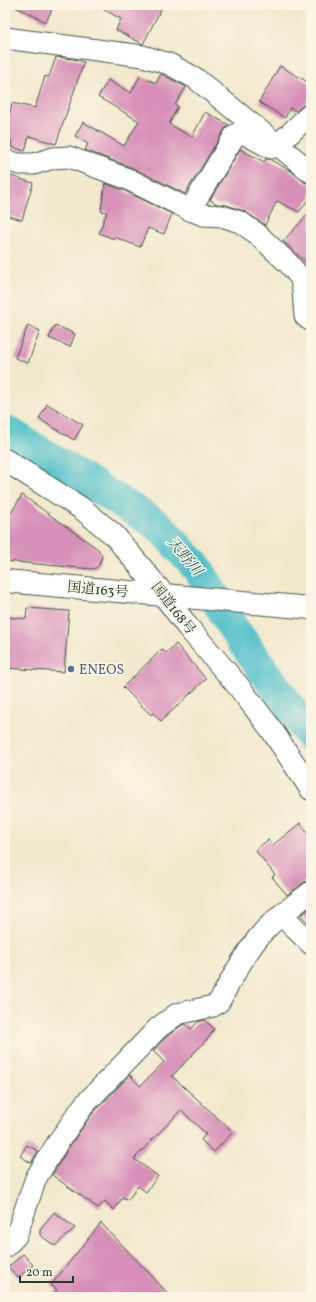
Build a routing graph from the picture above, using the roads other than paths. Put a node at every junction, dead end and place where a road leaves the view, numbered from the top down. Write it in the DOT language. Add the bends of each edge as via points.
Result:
graph roads {
  1 [pos="5,38"];
  2 [pos="311,114"];
  3 [pos="278,144"];
  4 [pos="5,160"];
  5 [pos="311,172"];
  6 [pos="190,210"];
  7 [pos="311,320"];
  8 [pos="5,460"];
  9 [pos="5,581"];
  10 [pos="163,594"];
  11 [pos="311,608"];
  12 [pos="311,789"];
  13 [pos="311,892"];
  14 [pos="281,915"];
  15 [pos="311,944"];
  16 [pos="5,1247"];
  1 -- 3 [label="street" via="143,56 169,64 195,78"];
  2 -- 3 [label="street"];
  3 -- 5 [label="street"];
  3 -- 6 [label="street" via="271,148 241,132 235,135"];
  4 -- 6 [label="street" via="19,164 34,164 52,158 69,157 128,179"];
  6 -- 7 [label="street" via="240,222 256,233 300,277 306,316"];
  8 -- 10 [label="highway, 国道168号" via="82,508 114,535"];
  9 -- 10 [label="highway, 国道163号"];
  10 -- 11 [label="highway, 国道163号"];
  10 -- 12 [label="highway, 国道168号" via="267,723"];
  13 -- 14 [label="street"];
  14 -- 15 [label="street"];
  14 -- 16 [label="street" via="258,938 242,960 219,1002 213,1006 177,1014 158,1028 84,1105 36,1178 16,1236"];
}
